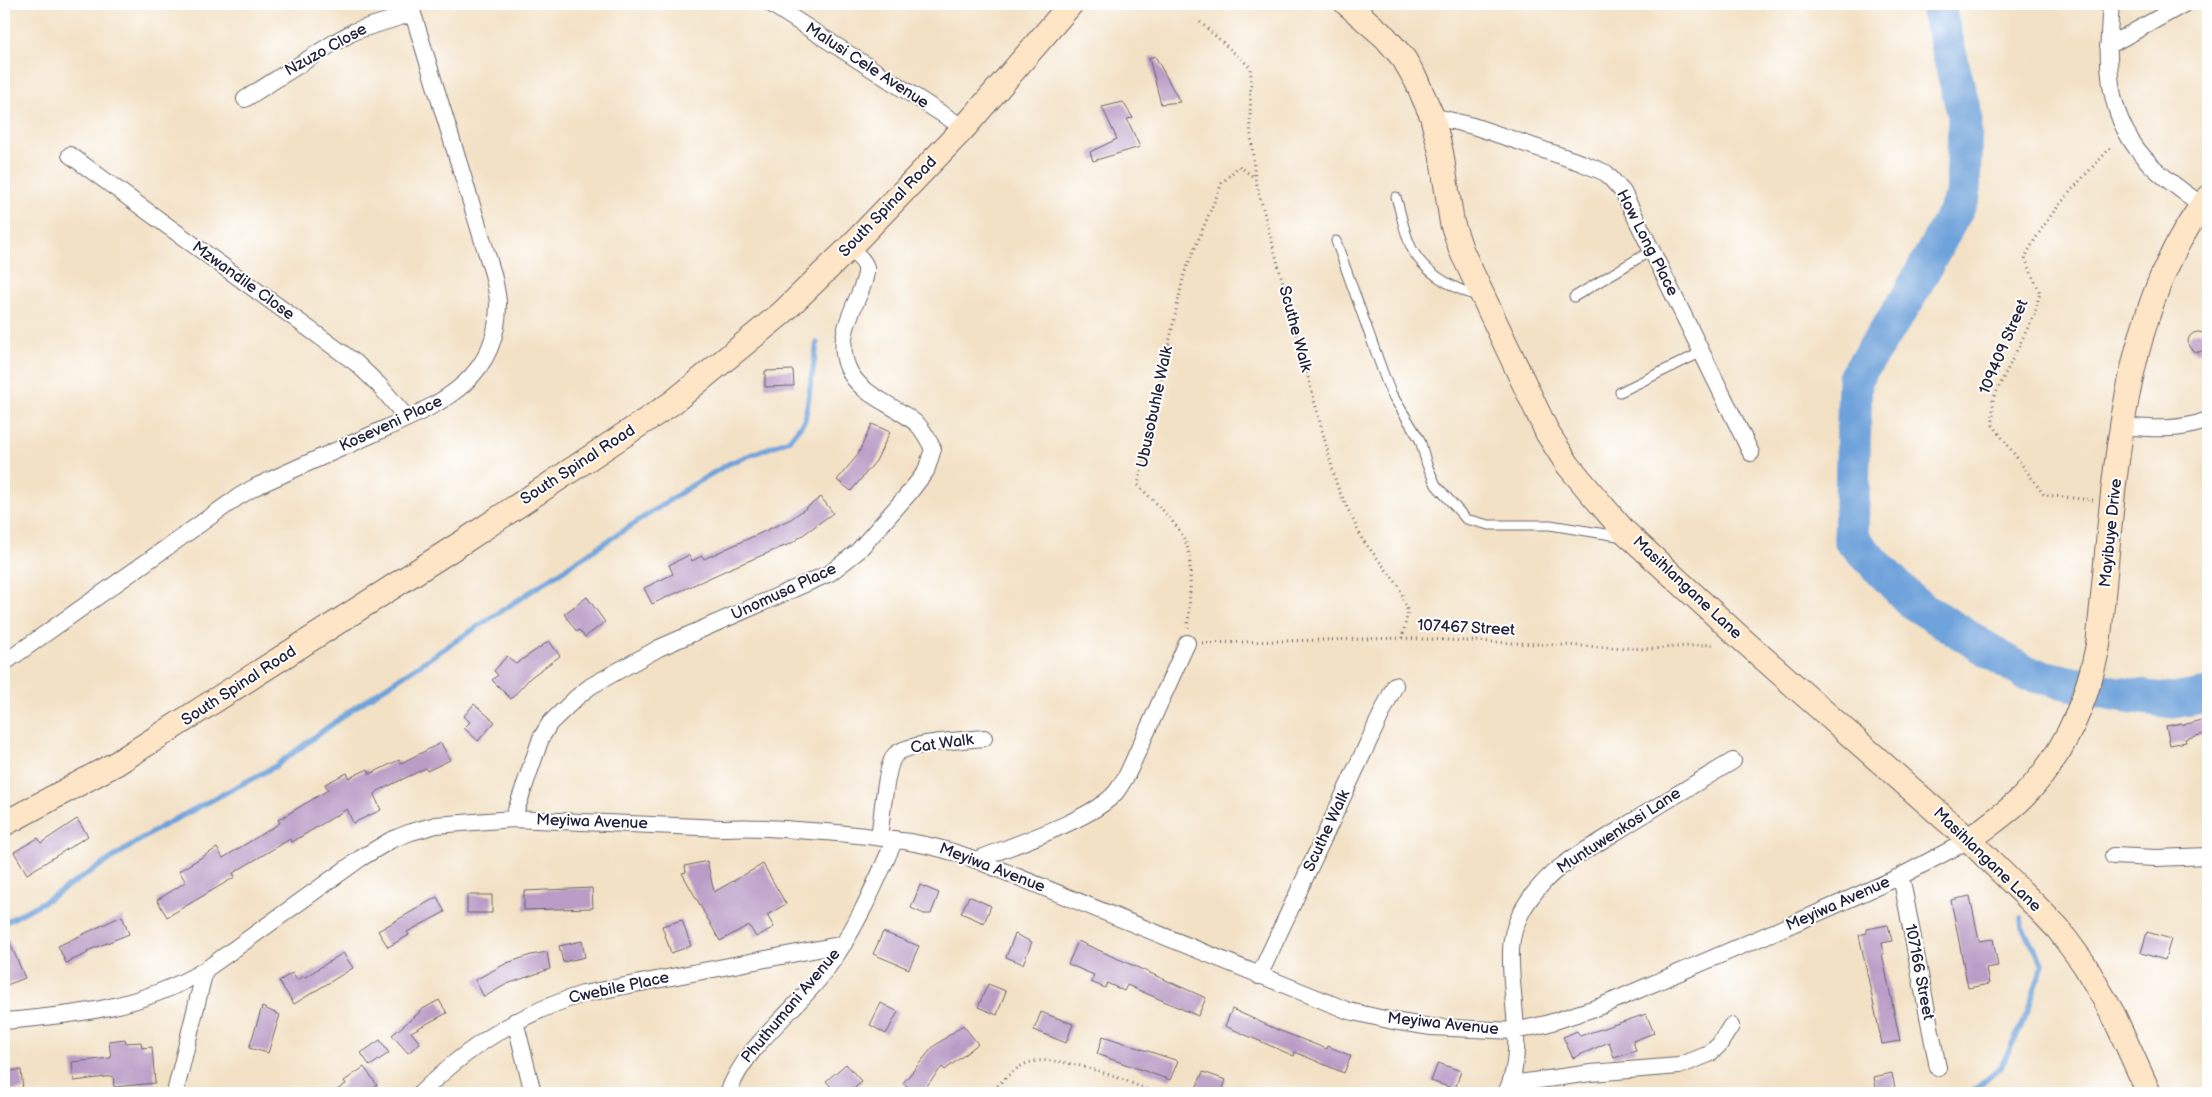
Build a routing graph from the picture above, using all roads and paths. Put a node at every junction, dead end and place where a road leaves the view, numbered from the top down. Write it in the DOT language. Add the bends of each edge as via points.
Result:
graph roads {
  1 [pos="770,4"];
  2 [pos="1071,4"];
  3 [pos="1347,4"];
  4 [pos="2111,4"];
  5 [pos="2184,4"];
  6 [pos="411,9"];
  7 [pos="1200,22"];
  8 [pos="2108,46"];
  9 [pos="246,99"];
  10 [pos="1432,116"];
  11 [pos="964,128"];
  12 [pos="2125,132"];
  13 [pos="70,155"];
  14 [pos="1255,178"];
  15 [pos="1396,196"];
  16 [pos="2205,202"];
  17 [pos="1336,241"];
  18 [pos="849,248"];
  19 [pos="1652,250"];
  20 [pos="1574,297"];
  21 [pos="1483,299"];
  22 [pos="1702,352"];
  23 [pos="1620,392"];
  24 [pos="407,418"];
  25 [pos="2208,420"];
  26 [pos="2123,426"];
  27 [pos="1751,453"];
  28 [pos="2114,502"];
  29 [pos="1633,538"];
  30 [pos="1402,638"];
  31 [pos="1745,642"];
  32 [pos="1187,643"];
  33 [pos="4,663"];
  34 [pos="1395,685"];
  35 [pos="984,738"];
  36 [pos="1733,761"];
  37 [pos="513,819"];
  38 [pos="4,824"];
  39 [pos="887,838"];
  40 [pos="1969,840"];
  41 [pos="2113,856"];
  42 [pos="2208,856"];
  43 [pos="976,860"];
  44 [pos="1901,876"];
  45 [pos="844,944"];
  46 [pos="205,970"];
  47 [pos="1260,976"];
  48 [pos="4,1021"];
  49 [pos="515,1021"];
  50 [pos="1731,1026"];
  51 [pos="1515,1032"];
  52 [pos="1938,1068"];
  53 [pos="1509,1088"];
  54 [pos="175,1093"];
  55 [pos="421,1093"];
  56 [pos="531,1093"];
  57 [pos="728,1093"];
  58 [pos="991,1093"];
  59 [pos="1156,1093"];
  60 [pos="2149,1093"];
  1 -- 11 [label="street, Malusi Cele Avenue"];
  2 -- 11 [label="street, South Spinal Road"];
  3 -- 10 [label="street, Masihlangane Lane" via="1385,37 1404,59"];
  4 -- 8 [label="street"];
  5 -- 8 [label="street"];
  6 -- 9 [label="street, Nzuzo Close" via="355,31"];
  6 -- 24 [label="street, Koseveni Place" via="487,255 498,302 497,327 490,348 476,371 449,396"];
  7 -- 14 [label="path, Scuthe Walk" via="1251,68 1250,125"];
  8 -- 12 [label="street" via="2112,94"];
  10 -- 19 [label="street, How Long Place" via="1473,126 1606,173 1624,192"];
  10 -- 21 [label="street, Masihlangane Lane" via="1452,223"];
  11 -- 18 [label="street, South Spinal Road"];
  12 -- 16 [label="street" via="2151,166"];
  12 -- 28 [label="path, 109409 Street" via="2036,234 2025,258 2040,293 2034,315 1993,399 1993,425 2044,495"];
  13 -- 24 [label="street, Mzwandile Close" via="356,363"];
  14 -- 30 [label="path, Scuthe Walk" via="1337,486 1362,539 1399,586 1408,612"];
  14 -- 32 [label="path, Ubusobuhle Walk" via="1240,166 1222,183 1184,274 1138,485 1171,520 1187,545 1190,561"];
  15 -- 21 [label="lane" via="1411,247 1420,262 1452,287"];
  16 -- 26 [label="street, Mayibuye Drive" via="2182,236 2148,310"];
  17 -- 29 [label="lane" via="1391,393 1420,440 1436,485 1451,504 1466,519 1489,525 1550,525"];
  18 -- 37 [label="street, Unomusa Place" via="862,259 866,269 864,282 846,324 844,336 848,368 870,392 919,426 933,449 926,470 858,551 830,572 659,648 591,686 576,698 550,723 541,738"];
  18 -- 38 [label="street, South Spinal Road" via="782,313 672,403 441,556 117,763"];
  19 -- 20 [label="lane"];
  19 -- 22 [label="street, How Long Place"];
  21 -- 29 [label="street, Masihlangane Lane" via="1548,434 1574,473"];
  22 -- 23 [label="lane"];
  22 -- 27 [label="street, How Long Place"];
  24 -- 33 [label="street, Koseveni Place" via="238,497"];
  25 -- 26 [label="street" via="2181,428"];
  26 -- 28 [label="street, Mayibuye Drive"];
  28 -- 40 [label="street, Mayibuye Drive" via="2098,644 2082,709 2067,737 2024,797"];
  29 -- 31 [label="street, Masihlangane Lane"];
  30 -- 31 [label="path, 107467 Street" via="1650,649"];
  30 -- 32 [label="path, 107467 Street"];
  31 -- 40 [label="street, Masihlangane Lane"];
  32 -- 43 [label="street" via="1127,776 1116,792 1080,818"];
  34 -- 47 [label="street, Scuthe Walk"];
  35 -- 39 [label="street, Cat Walk" via="907,746 895,755 890,767"];
  36 -- 51 [label="street, Muntuwenkosi Lane" via="1572,859 1543,882 1528,900 1516,923 1511,950"];
  37 -- 39 [label="street, Meyiwa Avenue" via="722,828 756,826"];
  37 -- 46 [label="street, Meyiwa Avenue" via="436,825 391,840"];
  39 -- 43 [label="street, Meyiwa Avenue" via="938,846"];
  39 -- 45 [label="street, Phuthumani Avenue"];
  40 -- 44 [label="street, Meyiwa Avenue"];
  40 -- 60 [label="street, Masihlangane Lane" via="2058,929 2084,964 2113,1014"];
  41 -- 42 [label="street"];
  43 -- 47 [label="street, Meyiwa Avenue"];
  44 -- 51 [label="street, Meyiwa Avenue" via="1601,1006"];
  44 -- 52 [label="street, 107166 Street"];
  45 -- 49 [label="street, Cwebile Place" via="583,994"];
  45 -- 57 [label="street, Phuthumani Avenue" via="822,974 735,1073"];
  46 -- 48 [label="street, Meyiwa Avenue" via="178,986 144,999 61,1015"];
  46 -- 54 [label="street"];
  47 -- 51 [label="street, Meyiwa Avenue" via="1349,1011 1394,1021"];
  49 -- 55 [label="street, Cwebile Place" via="460,1057"];
  49 -- 56 [label="street"];
  50 -- 53 [label="street" via="1709,1054 1679,1066 1600,1072"];
  51 -- 53 [label="street, Muntuwenkosi Lane" via="1515,1065"];
  58 -- 59 [label="path" via="1024,1064 1041,1062 1095,1070"];
}
